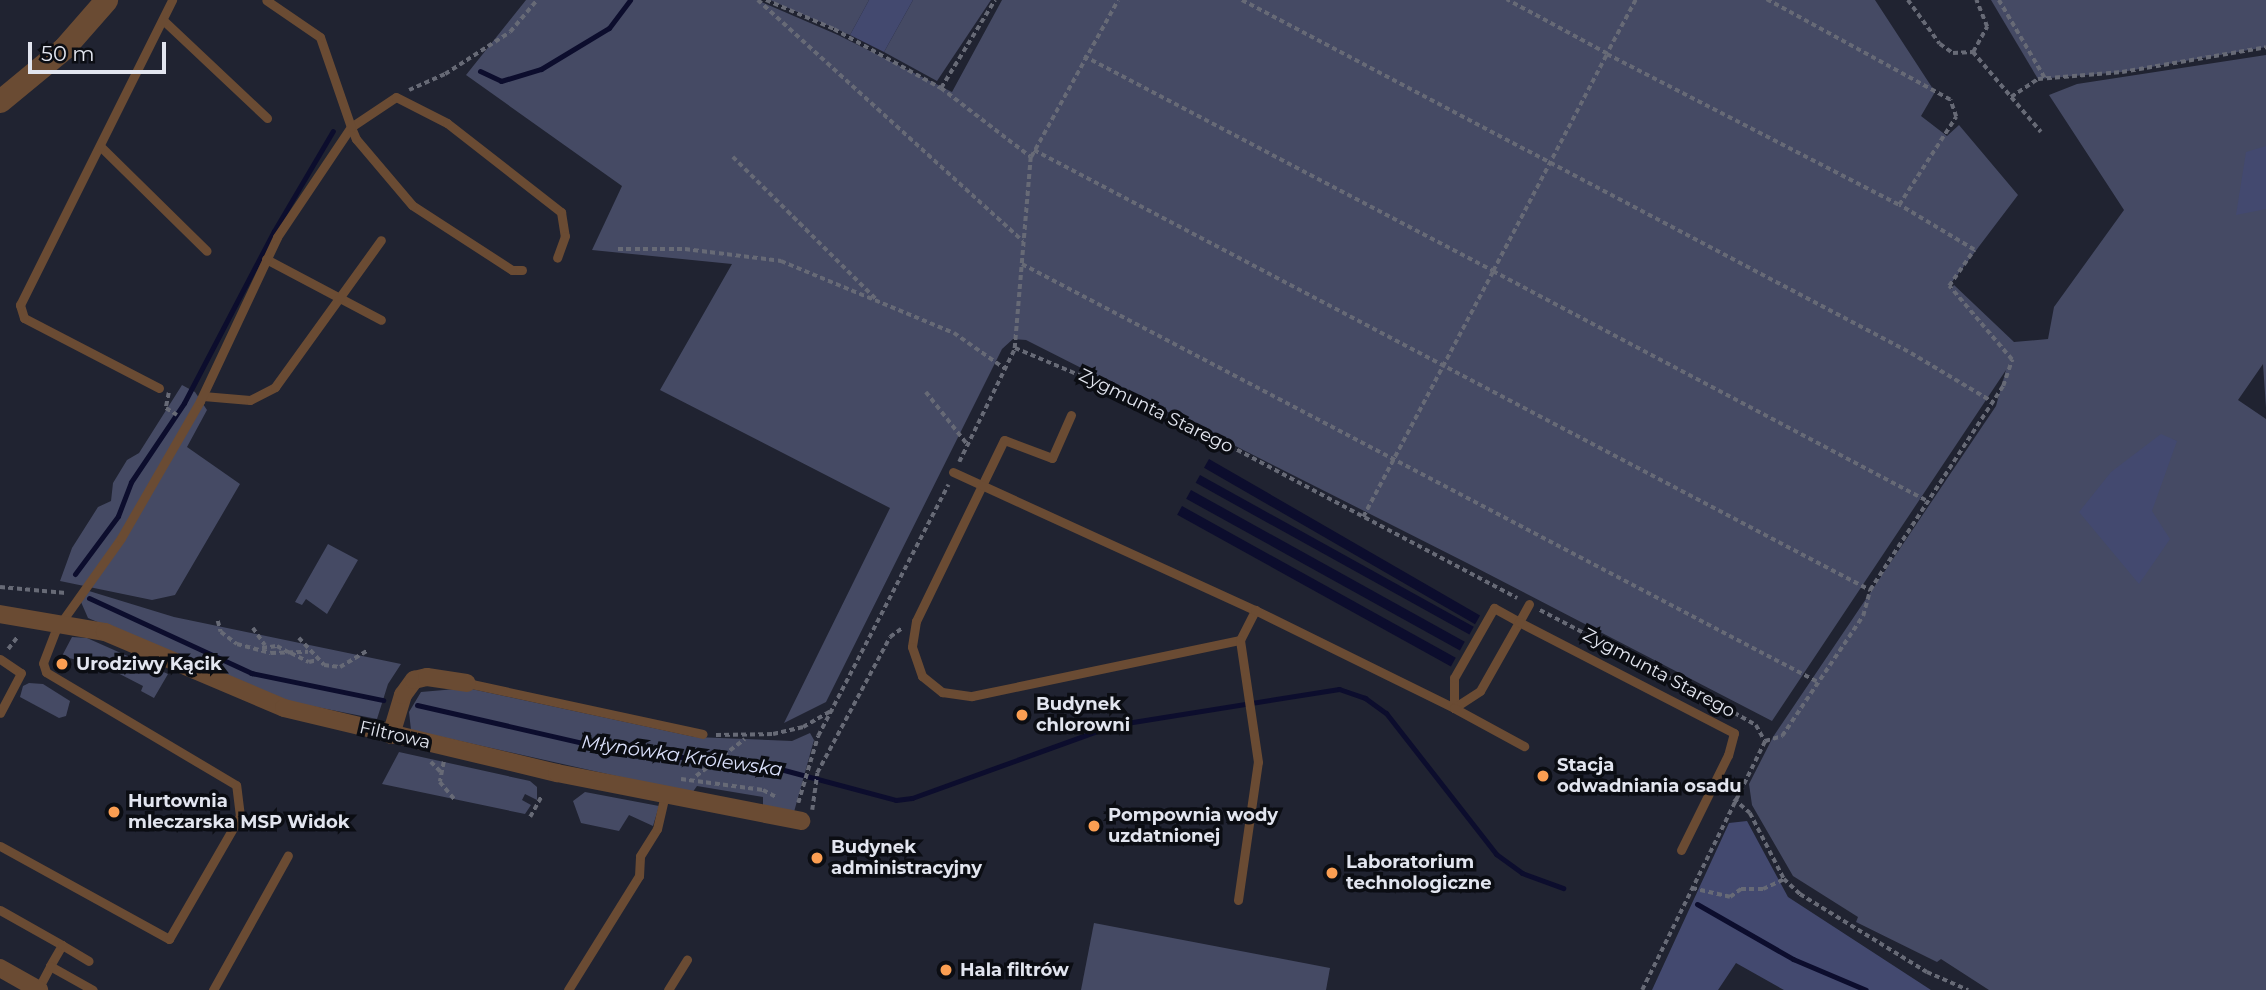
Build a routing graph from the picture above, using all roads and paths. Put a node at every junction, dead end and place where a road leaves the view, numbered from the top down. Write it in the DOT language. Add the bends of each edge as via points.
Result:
graph roads {
  1 [pos="106,0"];
  2 [pos="172,0"];
  3 [pos="266,0"];
  4 [pos="537,0"];
  5 [pos="758,0"];
  6 [pos="766,0"];
  7 [pos="995,0"];
  8 [pos="1118,0"];
  9 [pos="1242,0"];
  10 [pos="1507,0"];
  11 [pos="1636,0"];
  12 [pos="1767,0"];
  13 [pos="1908,0"];
  14 [pos="1976,0"];
  15 [pos="1999,0"];
  16 [pos="163,20"];
  17 [pos="2266,47"];
  18 [pos="1973,52"];
  19 [pos="1607,54"];
  20 [pos="1084,56"];
  21 [pos="2045,78"];
  22 [pos="941,88"];
  23 [pos="396,97"];
  24 [pos="2011,97"];
  25 [pos="0,101"];
  26 [pos="267,118"];
  27 [pos="351,127"];
  28 [pos="2040,132"];
  29 [pos="101,147"];
  30 [pos="1034,150"];
  31 [pos="733,157"];
  32 [pos="1031,158"];
  33 [pos="1550,164"];
  34 [pos="1899,205"];
  35 [pos="381,240"];
  36 [pos="1023,241"];
  37 [pos="618,249"];
  38 [pos="207,251"];
  39 [pos="557,258"];
  40 [pos="267,259"];
  41 [pos="1022,264"];
  42 [pos="522,270"];
  43 [pos="1493,271"];
  44 [pos="339,301"];
  45 [pos="878,301"];
  46 [pos="381,320"];
  47 [pos="1015,348"];
  48 [pos="1003,368"];
  49 [pos="1442,368"];
  50 [pos="159,388"];
  51 [pos="926,392"];
  52 [pos="172,395"];
  53 [pos="203,396"];
  54 [pos="1993,402"];
  55 [pos="1071,415"];
  56 [pos="180,416"];
  57 [pos="967,444"];
  58 [pos="1393,461"];
  59 [pos="954,472"];
  60 [pos="980,485"];
  61 [pos="1926,500"];
  62 [pos="1363,517"];
  63 [pos="0,587"];
  64 [pos="85,588"];
  65 [pos="1870,590"];
  66 [pos="1529,604"];
  67 [pos="1255,610"];
  68 [pos="0,614"];
  69 [pos="918,619"];
  70 [pos="61,621"];
  71 [pos="218,621"];
  72 [pos="1519,622"];
  73 [pos="253,628"];
  74 [pos="20,633"];
  75 [pos="299,638"];
  76 [pos="1240,640"];
  77 [pos="264,647"];
  78 [pos="308,652"];
  79 [pos="367,652"];
  80 [pos="290,653"];
  81 [pos="1,659"];
  82 [pos="317,660"];
  83 [pos="1818,682"];
  84 [pos="467,683"];
  85 [pos="834,709"];
  86 [pos="1454,709"];
  87 [pos="0,713"];
  88 [pos="703,734"];
  89 [pos="391,735"];
  90 [pos="747,738"];
  91 [pos="1765,741"];
  92 [pos="1524,746"];
  93 [pos="443,768"];
  94 [pos="694,778"];
  95 [pos="542,795"];
  96 [pos="673,796"];
  97 [pos="1734,799"];
  98 [pos="455,800"];
  99 [pos="530,817"];
  100 [pos="806,819"];
  101 [pos="0,846"];
  102 [pos="1681,850"];
  103 [pos="288,855"];
  104 [pos="1784,879"];
  105 [pos="1692,888"];
  106 [pos="1238,900"];
  107 [pos="0,910"];
  108 [pos="62,945"];
  109 [pos="687,959"];
  110 [pos="89,961"];
  111 [pos="50,966"];
  112 [pos="0,968"];
  113 [pos="38,990"];
  114 [pos="93,990"];
  115 [pos="212,990"];
  116 [pos="568,990"];
  117 [pos="668,990"];
  118 [pos="1642,990"];
  119 [pos="1968,990"];
  1 -- 25 [label="street" via="64,48"];
  2 -- 16 [label="lane"];
  3 -- 27 [label="lane" via="320,37"];
  4 -- 23 [label="path" via="510,32 445,74"];
  5 -- 36 [label="path"];
  6 -- 22 [label="path" via="834,29"];
  7 -- 22 [label="path"];
  8 -- 20 [label="path"];
  9 -- 33 [label="path"];
  10 -- 19 [label="path"];
  11 -- 19 [label="path"];
  12 -- 34 [label="path" via="1950,100 1956,117"];
  13 -- 18 [label="path" via="1940,44 1953,53"];
  14 -- 18 [label="path" via="1987,27"];
  15 -- 21 [label="path"];
  16 -- 26 [label="lane"];
  16 -- 29 [label="lane"];
  17 -- 21 [label="path" via="2122,72"];
  18 -- 24 [label="path"];
  19 -- 33 [label="path"];
  19 -- 34 [label="path"];
  20 -- 30 [label="path"];
  20 -- 43 [label="path"];
  21 -- 24 [label="path"];
  22 -- 32 [label="path"];
  23 -- 27 [label="lane"];
  23 -- 39 [label="lane" via="473,140 561,212 565,236"];
  24 -- 28 [label="path"];
  27 -- 40 [label="lane" via="302,195"];
  27 -- 42 [label="lane" via="412,205 512,270"];
  29 -- 38 [label="lane"];
  29 -- 50 [label="lane" via="20,312"];
  30 -- 32 [label="path"];
  30 -- 49 [label="path"];
  31 -- 45 [label="path"];
  32 -- 36 [label="path"];
  33 -- 43 [label="path"];
  33 -- 54 [label="path" via="1911,353"];
  34 -- 54 [label="path" via="1974,250 1949,286 2012,360"];
  35 -- 44 [label="lane"];
  36 -- 41 [label="path"];
  37 -- 45 [label="path" via="685,249 782,261"];
  40 -- 44 [label="lane"];
  40 -- 53 [label="lane"];
  41 -- 47 [label="path"];
  41 -- 58 [label="path"];
  43 -- 49 [label="path"];
  43 -- 61 [label="path"];
  44 -- 46 [label="lane"];
  44 -- 53 [label="lane" via="275,387 250,400"];
  45 -- 48 [label="path" via="954,333"];
  47 -- 48 [label="path"];
  47 -- 62 [label="path, Zygmunta Starego" via="1161,410"];
  48 -- 57 [label="path"];
  49 -- 58 [label="path"];
  49 -- 65 [label="path"];
  51 -- 57 [label="path"];
  52 -- 56 [label="path" via="169,410"];
  53 -- 64 [label="lane" via="121,538"];
  54 -- 61 [label="path"];
  55 -- 60 [label="lane" via="1052,458 1004,440"];
  57 -- 59 [label="path"];
  58 -- 62 [label="path"];
  58 -- 83 [label="path"];
  59 -- 60 [label="lane"];
  59 -- 85 [label="path"];
  60 -- 67 [label="lane"];
  60 -- 69 [label="lane"];
  61 -- 65 [label="path"];
  62 -- 66 [label="path, Zygmunta Starego"];
  63 -- 64 [label="path" via="57,593"];
  64 -- 70 [label="lane"];
  65 -- 83 [label="path" via="1863,616"];
  66 -- 72 [label="lane"];
  66 -- 91 [label="path, Zygmunta Starego" via="1734,712 1756,725"];
  67 -- 76 [label="lane"];
  67 -- 86 [label="lane"];
  68 -- 70 [label="street, Filtrowa"];
  69 -- 76 [label="lane" via="912,647 922,676 942,692 958,696"];
  69 -- 100 [label="path" via="890,637 817,773"];
  70 -- 89 [label="street, Filtrowa" via="106,632 284,708"];
  70 -- 101 [label="lane" via="43,663 46,671 236,785 240,816 169,939"];
  71 -- 77 [label="path" via="221,632 237,644"];
  72 -- 86 [label="lane" via="1480,691"];
  72 -- 86 [label="lane" via="1494,608 1454,678"];
  72 -- 102 [label="lane" via="1734,733 1728,755"];
  73 -- 77 [label="path"];
  74 -- 81 [label="path"];
  75 -- 78 [label="path"];
  76 -- 106 [label="lane" via="1258,762"];
  77 -- 80 [label="path"];
  77 -- 80 [label="path"];
  78 -- 80 [label="path"];
  78 -- 82 [label="path"];
  79 -- 82 [label="path" via="340,667"];
  80 -- 82 [label="path"];
  81 -- 87 [label="lane" via="21,673"];
  83 -- 91 [label="path" via="1782,736"];
  84 -- 88 [label="lane"];
  84 -- 89 [label="street" via="427,677 414,680 403,695"];
  85 -- 90 [label="path" via="803,727"];
  85 -- 94 [label="path" via="815,743 797,808 763,790"];
  86 -- 92 [label="lane"];
  88 -- 90 [label="path"];
  89 -- 96 [label="street, Filtrowa"];
  90 -- 94 [label="path"];
  91 -- 97 [label="path"];
  93 -- 98 [label="path" via="440,782"];
  94 -- 96 [label="path"];
  95 -- 99 [label="path"];
  96 -- 100 [label="street, Filtrowa"];
  96 -- 116 [label="lane" via="640,856 639,876"];
  97 -- 104 [label="path" via="1750,813"];
  97 -- 105 [label="path"];
  103 -- 115 [label="lane"];
  104 -- 105 [label="path" via="1763,889 1741,889 1730,897"];
  104 -- 119 [label="path" via="1851,928"];
  105 -- 118 [label="path"];
  107 -- 108 [label="lane"];
  108 -- 110 [label="lane"];
  108 -- 111 [label="lane"];
  109 -- 117 [label="lane"];
  111 -- 113 [label="lane"];
  111 -- 114 [label="lane"];
  112 -- 113 [label="street"];
}
